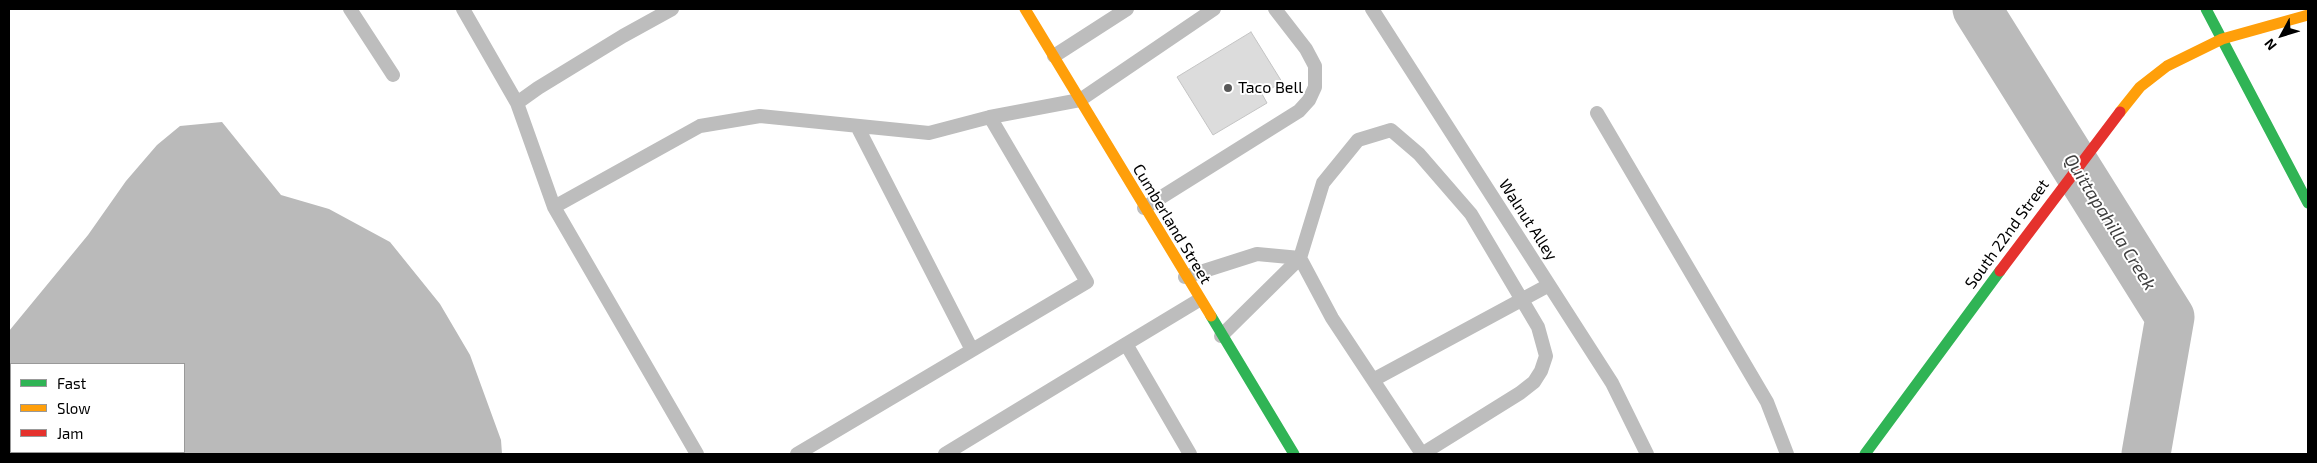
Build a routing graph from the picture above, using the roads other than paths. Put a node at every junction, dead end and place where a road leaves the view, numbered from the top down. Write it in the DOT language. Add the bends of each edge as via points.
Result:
graph roads {
  1 [pos="350,9"];
  2 [pos="463,9"];
  3 [pos="672,9"];
  4 [pos="1025,9"];
  5 [pos="1214,9"];
  6 [pos="1275,9"];
  7 [pos="1372,9"];
  8 [pos="2206,9"];
  9 [pos="1120,11"];
  10 [pos="2308,15"];
  11 [pos="2222,39"];
  12 [pos="1054,56"];
  13 [pos="393,75"];
  14 [pos="1080,100"];
  15 [pos="517,103"];
  16 [pos="1597,113"];
  17 [pos="990,116"];
  18 [pos="857,126"];
  19 [pos="2308,203"];
  20 [pos="554,207"];
  21 [pos="1144,208"];
  22 [pos="1300,258"];
  23 [pos="1185,277"];
  24 [pos="1549,284"];
  25 [pos="1199,300"];
  26 [pos="1522,300"];
  27 [pos="1221,336"];
  28 [pos="1126,344"];
  29 [pos="972,350"];
  30 [pos="1373,380"];
  31 [pos="1287,452"];
  32 [pos="697,454"];
  33 [pos="797,454"];
  34 [pos="945,454"];
  35 [pos="1190,454"];
  36 [pos="1422,454"];
  37 [pos="1647,454"];
  38 [pos="1787,454"];
  39 [pos="1865,454"];
  1 -- 13 [label="lane"];
  2 -- 15 [label="lane"];
  3 -- 15 [label="lane"];
  4 -- 12 [label="main road, Cumberland Street"];
  5 -- 14 [label="lane"];
  6 -- 21 [label="lane" via="1315,66 1315,87 1309,100 1299,111"];
  7 -- 24 [label="lane, Walnut Alley"];
  8 -- 11 [label="main road"];
  9 -- 12 [label="lane"];
  10 -- 11 [label="main road, South 22nd Street"];
  11 -- 19 [label="main road"];
  11 -- 39 [label="main road, South 22nd Street" via="2167,66 2140,86"];
  12 -- 14 [label="main road, Cumberland Street"];
  14 -- 17 [label="lane"];
  14 -- 21 [label="main road, Cumberland Street"];
  15 -- 20 [label="lane"];
  16 -- 38 [label="lane" via="1767,402"];
  17 -- 18 [label="lane" via="929,133"];
  17 -- 29 [label="lane" via="1087,282"];
  18 -- 20 [label="lane" via="760,116 700,126"];
  18 -- 29 [label="lane"];
  20 -- 32 [label="lane"];
  21 -- 23 [label="main road, Cumberland Street"];
  22 -- 23 [label="lane" via="1257,254"];
  22 -- 26 [label="lane" via="1323,182 1358,140 1391,130 1419,154 1471,214"];
  22 -- 27 [label="lane"];
  22 -- 30 [label="lane" via="1332,318"];
  23 -- 25 [label="main road, Cumberland Street"];
  24 -- 26 [label="lane"];
  24 -- 37 [label="lane, Walnut Alley" via="1612,383"];
  25 -- 27 [label="main road, Cumberland Street"];
  25 -- 28 [label="lane"];
  26 -- 30 [label="lane"];
  26 -- 36 [label="lane" via="1538,327 1546,356 1534,382"];
  27 -- 31 [label="main road, Cumberland Street"];
  28 -- 34 [label="lane"];
  28 -- 35 [label="lane"];
  29 -- 33 [label="lane"];
  30 -- 36 [label="lane"];
}
